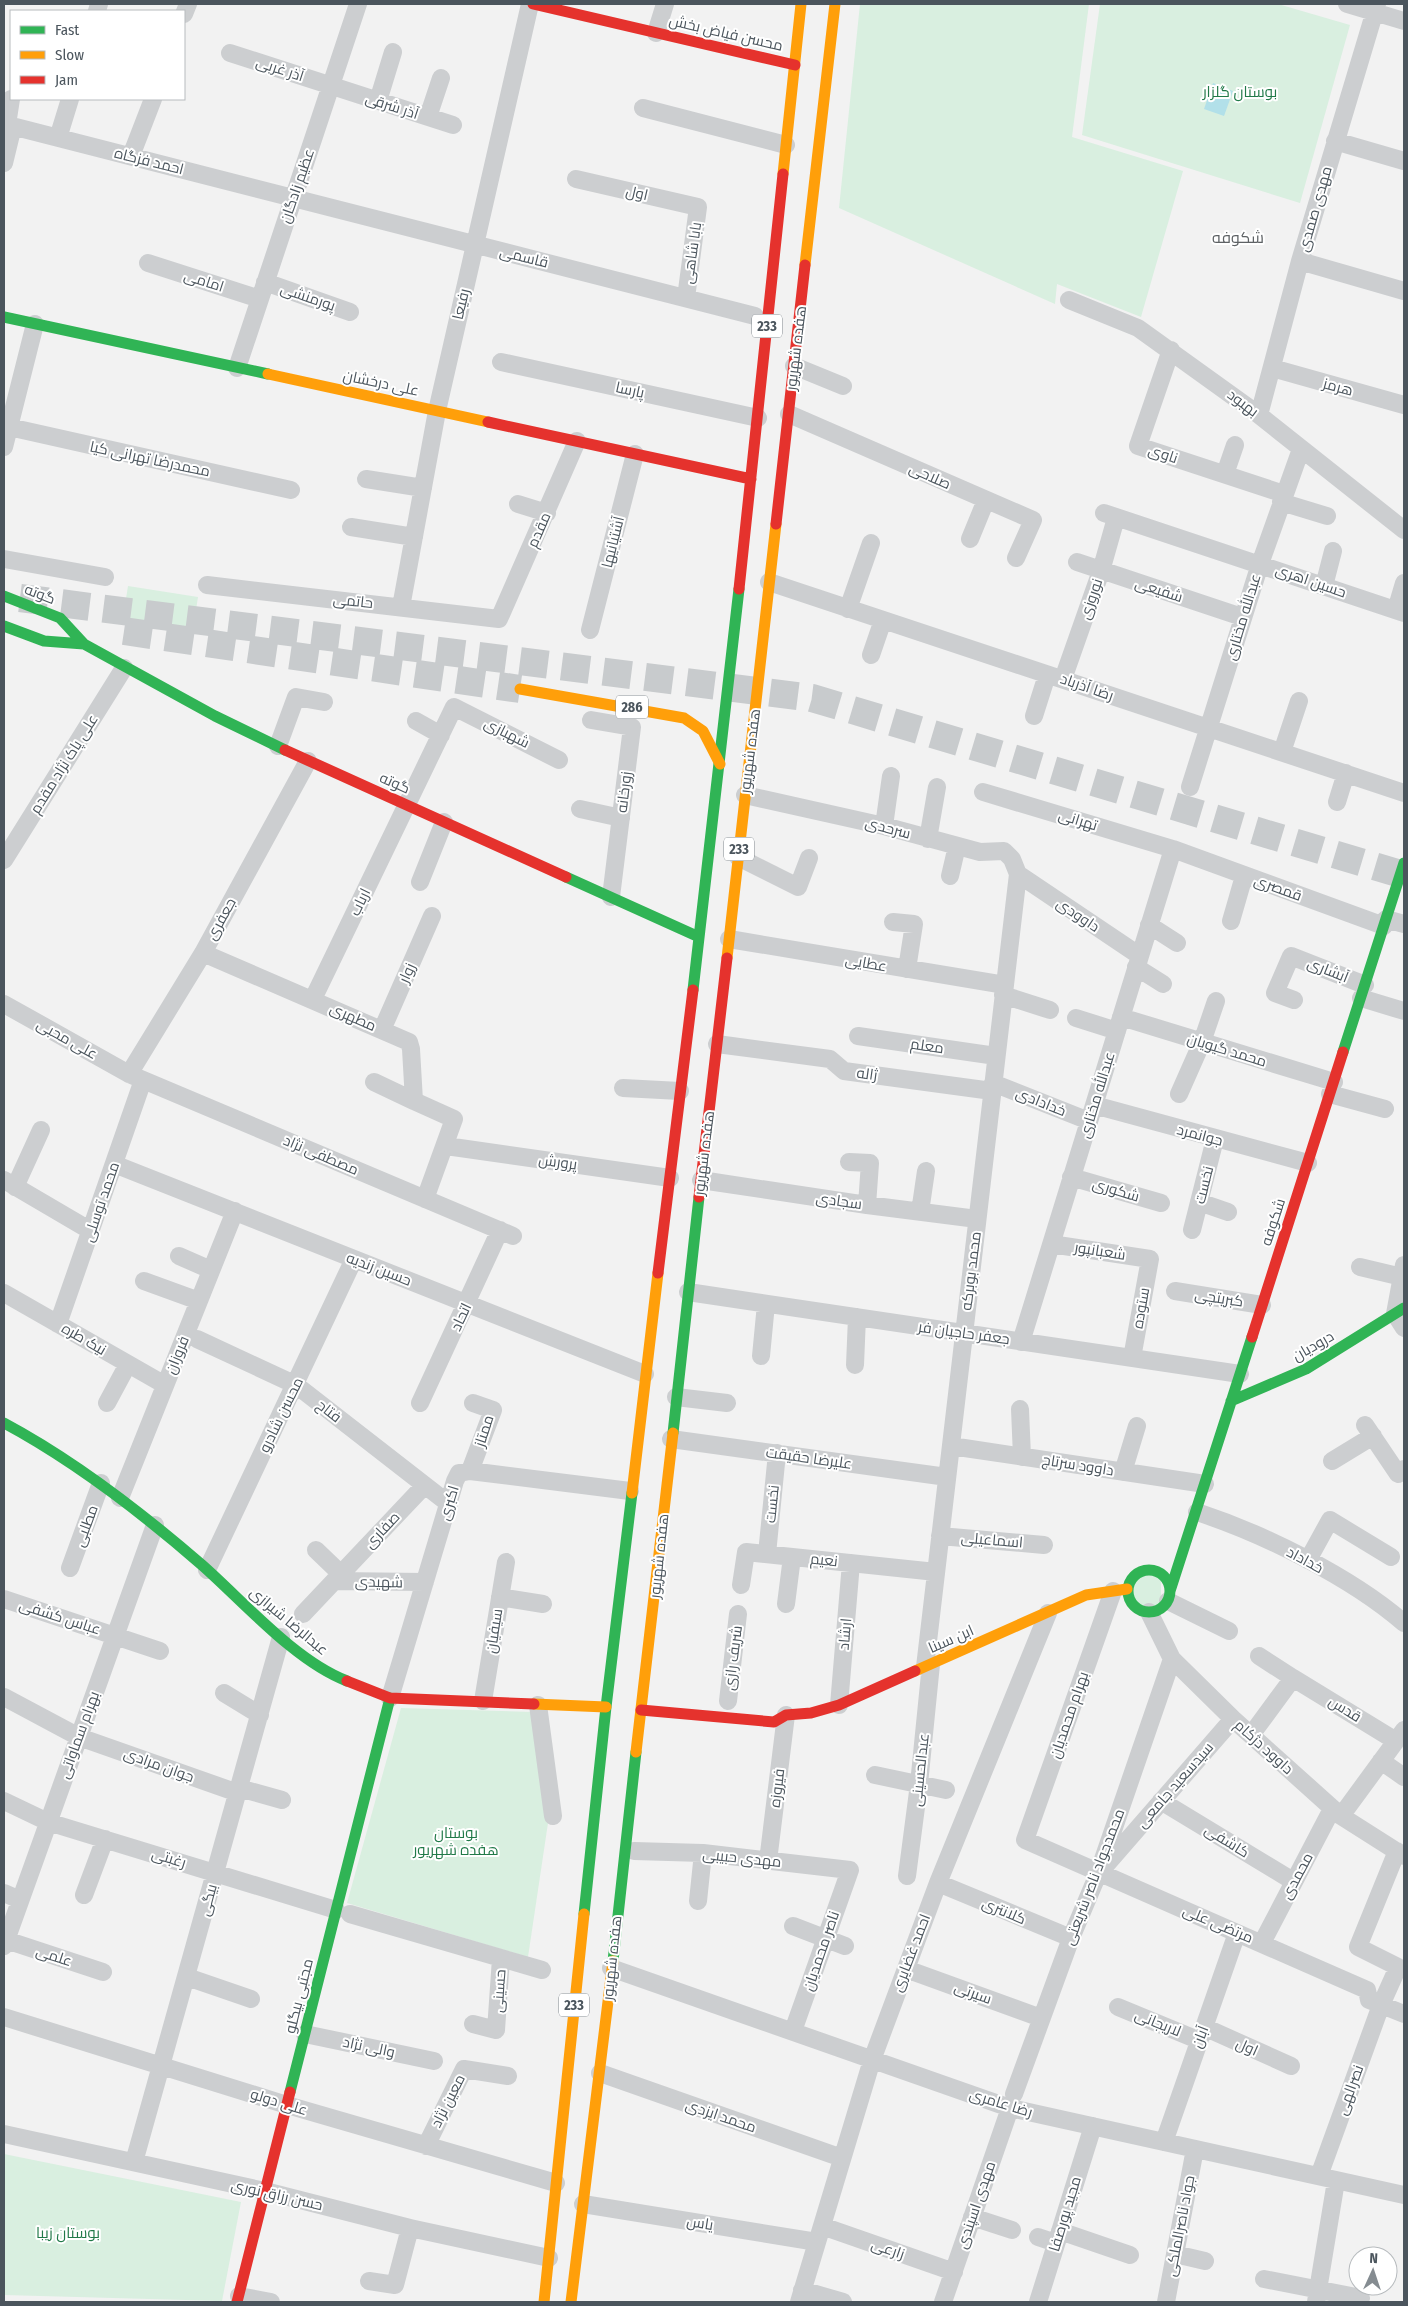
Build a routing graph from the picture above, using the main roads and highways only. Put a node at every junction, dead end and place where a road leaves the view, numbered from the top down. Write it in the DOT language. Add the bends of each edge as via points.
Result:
graph roads {
  1 [pos="531,4"];
  2 [pos="801,4"];
  3 [pos="836,4"];
  4 [pos="795,64"];
  5 [pos="4,317"];
  6 [pos="751,479"];
  7 [pos="4,596"];
  8 [pos="4,626"];
  9 [pos="84,644"];
  10 [pos="520,688"];
  11 [pos="720,764"];
  12 [pos="1404,863"];
  13 [pos="700,937"];
  14 [pos="1401,1317"];
  15 [pos="1231,1401"];
  16 [pos="4,1423"];
  17 [pos="1120,1590"];
  18 [pos="1169,1596"];
  19 [pos="390,1698"];
  20 [pos="624,1706"];
  21 [pos="238,2299"];
  22 [pos="544,2302"];
  23 [pos="571,2302"];
  1 -- 4 [label="main road, محسن فیاض بخش"];
  2 -- 4 [label="main road, هفده شهریور / 233"];
  3 -- 20 [label="main road, هفده شهریور / 233" via="671,1439 648,1694"];
  4 -- 6 [label="main road, هفده شهریور / 233"];
  5 -- 6 [label="main road, علی درخشان"];
  6 -- 11 [label="main road, هفده شهریور / 233"];
  7 -- 9 [label="main road, گوته" via="60,618"];
  8 -- 9 [label="main road, گوته" via="44,641"];
  9 -- 13 [label="main road, گوته" via="124,668 308,761"];
  10 -- 11 [label="main road, 286" via="684,718 706,733"];
  11 -- 13 [label="main road, هفده شهریور / 233"];
  12 -- 15 [label="main road, شکوفه"];
  13 -- 20 [label="main road, هفده شهریور / 233" via="630,1491"];
  14 -- 15 [label="main road, درودیان" via="1306,1369"];
  15 -- 18 [label="main road, شکوفه"];
  16 -- 19 [label="main road, عبدالرضا شیرازی" via="38,1441 101,1483 329,1674"];
  17 -- 18 [label="main road" via="1142,1612 1162,1608"];
  17 -- 18 [label="main road" via="1139,1572 1153,1570 1165,1578"];
  17 -- 20 [label="main road, ابن سینا" via="1086,1595 838,1705 811,1713 780,1710 774,1722"];
  19 -- 20 [label="main road, عبدالرضا شیرازی"];
  19 -- 21 [label="main road, مجتبی بیگلو" via="343,1912 305,2034"];
  20 -- 22 [label="main road, هفده شهریور / 233" via="556,2184"];
  20 -- 23 [label="main road, هفده شهریور / 233" via="611,1968"];
}
